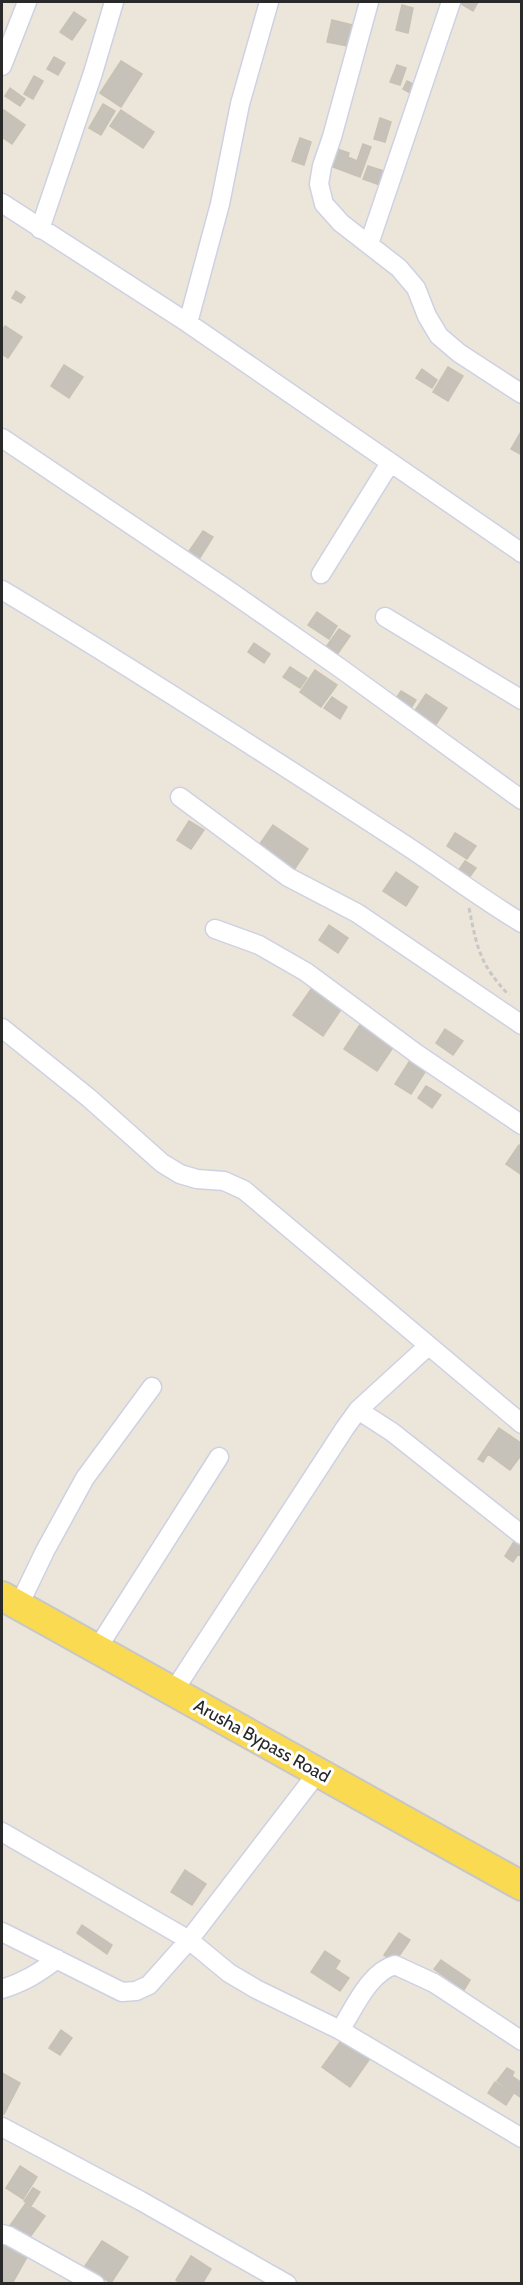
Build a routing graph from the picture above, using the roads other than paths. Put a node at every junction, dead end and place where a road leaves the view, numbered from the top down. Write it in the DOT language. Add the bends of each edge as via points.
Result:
graph roads {
  1 [pos="27,2"];
  2 [pos="114,2"];
  3 [pos="269,2"];
  4 [pos="369,2"];
  5 [pos="451,2"];
  6 [pos="2,66"];
  7 [pos="2,203"];
  8 [pos="40,228"];
  9 [pos="369,244"];
  10 [pos="188,323"];
  11 [pos="522,394"];
  12 [pos="2,438"];
  13 [pos="390,463"];
  14 [pos="522,553"];
  15 [pos="321,574"];
  16 [pos="2,590"];
  17 [pos="385,617"];
  18 [pos="522,700"];
  19 [pos="180,797"];
  20 [pos="522,800"];
  21 [pos="522,922"];
  22 [pos="214,929"];
  23 [pos="522,1025"];
  24 [pos="2,1028"];
  25 [pos="522,1125"];
  26 [pos="428,1346"];
  27 [pos="152,1387"];
  28 [pos="358,1410"];
  29 [pos="522,1424"];
  30 [pos="219,1457"];
  31 [pos="522,1535"];
  32 [pos="10,1601"];
  33 [pos="97,1649"];
  34 [pos="173,1692"];
  35 [pos="318,1773"];
  36 [pos="2,1832"];
  37 [pos="522,1886"];
  38 [pos="2,1932"];
  39 [pos="189,1940"];
  40 [pos="57,1959"];
  41 [pos="2,1989"];
  42 [pos="340,2030"];
  43 [pos="522,2041"];
  44 [pos="2,2127"];
  45 [pos="522,2138"];
  46 [pos="2,2234"];
  47 [pos="95,2283"];
  48 [pos="287,2283"];
  1 -- 6 [label="street"];
  2 -- 8 [label="street"];
  3 -- 10 [label="street" via="240,104 220,204"];
  4 -- 9 [label="street" via="320,184 324,204"];
  5 -- 9 [label="street"];
  7 -- 8 [label="street"];
  8 -- 10 [label="street"];
  9 -- 11 [label="street" via="416,288 439,336"];
  10 -- 13 [label="street"];
  12 -- 20 [label="street" via="228,590"];
  13 -- 14 [label="street"];
  13 -- 15 [label="street"];
  16 -- 21 [label="street" via="191,706"];
  17 -- 18 [label="street"];
  19 -- 23 [label="street" via="288,878 357,913"];
  22 -- 25 [label="street" via="259,945 306,972"];
  24 -- 26 [label="street" via="162,1163 180,1174 224,1181 244,1190"];
  26 -- 28 [label="street"];
  26 -- 29 [label="street"];
  27 -- 32 [label="street" via="85,1478 45,1551"];
  28 -- 31 [label="street" via="392,1432"];
  28 -- 34 [label="street"];
  30 -- 33 [label="street"];
  32 -- 33 [label="main road, Arusha Bypass Road"];
  33 -- 34 [label="main road, Arusha Bypass Road"];
  34 -- 35 [label="main road, Arusha Bypass Road"];
  35 -- 37 [label="main road, Arusha Bypass Road"];
  35 -- 39 [label="street"];
  36 -- 39 [label="street"];
  38 -- 40 [label="street"];
  39 -- 40 [label="street" via="149,1985 136,1991 123,1992"];
  39 -- 42 [label="street" via="229,1973"];
  40 -- 41 [label="street" via="24,1982"];
  42 -- 43 [label="street" via="375,1978 395,1965 434,1983"];
  42 -- 45 [label="street"];
  44 -- 48 [label="street"];
  46 -- 47 [label="street"];
}
